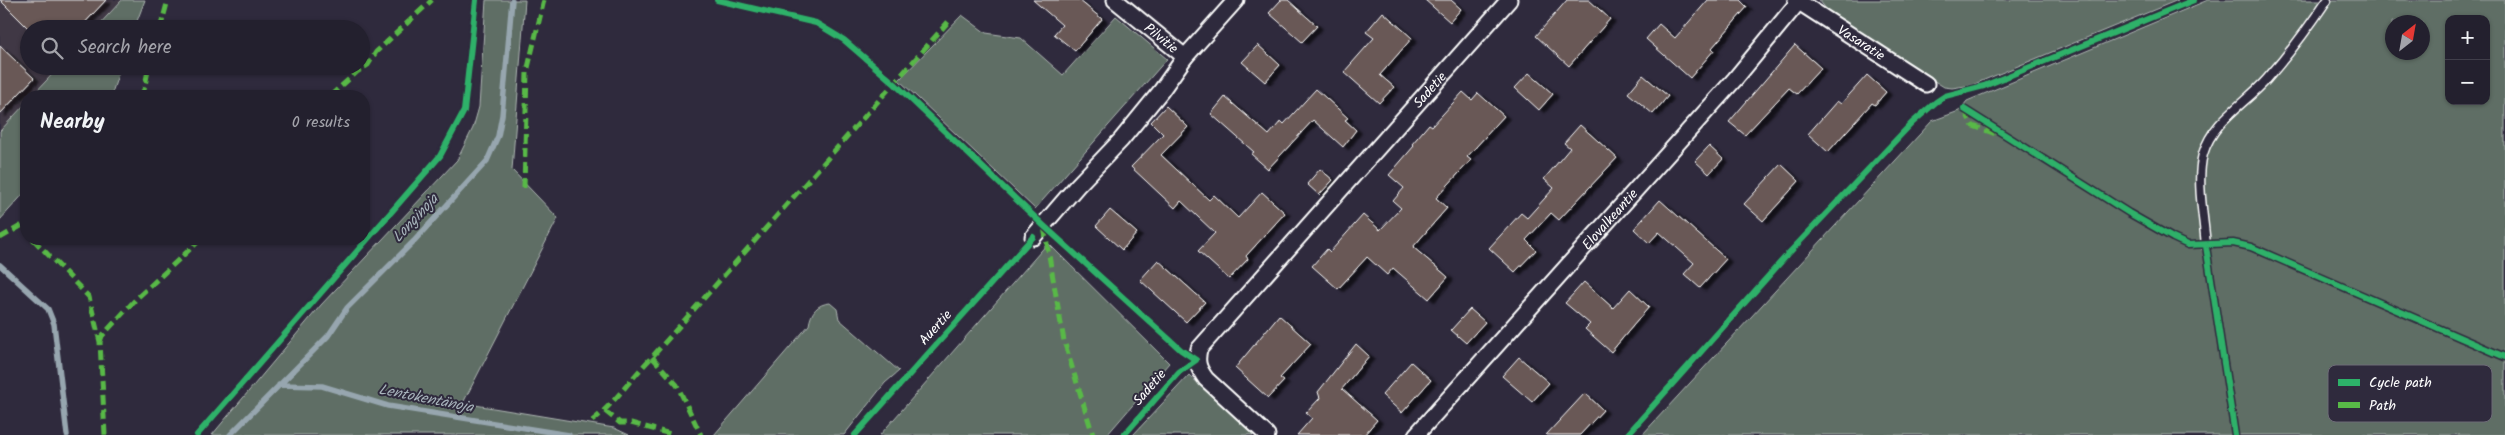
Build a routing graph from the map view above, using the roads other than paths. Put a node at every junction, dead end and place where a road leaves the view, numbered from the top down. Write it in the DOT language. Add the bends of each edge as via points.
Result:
graph roads {
  1 [pos="1116,0"];
  2 [pos="1236,0"];
  3 [pos="1509,0"];
  4 [pos="1798,0"];
  5 [pos="2327,0"];
  6 [pos="1185,57"];
  7 [pos="1926,84"];
  8 [pos="1033,237"];
  9 [pos="2206,246"];
  10 [pos="1267,435"];
  11 [pos="1416,435"];
  1 -- 6 [label="street, Pilvitie"];
  2 -- 6 [label="street"];
  3 -- 10 [label="street, Sadetie" via="1199,348 1196,360 1206,379"];
  4 -- 7 [label="street, Vasaratie"];
  4 -- 11 [label="street, Elovalkeantie" via="1735,79"];
  5 -- 9 [label="lane" via="2282,63 2217,126 2211,138 2203,155 2201,182"];
  6 -- 8 [label="street" via="1121,140"];
}
